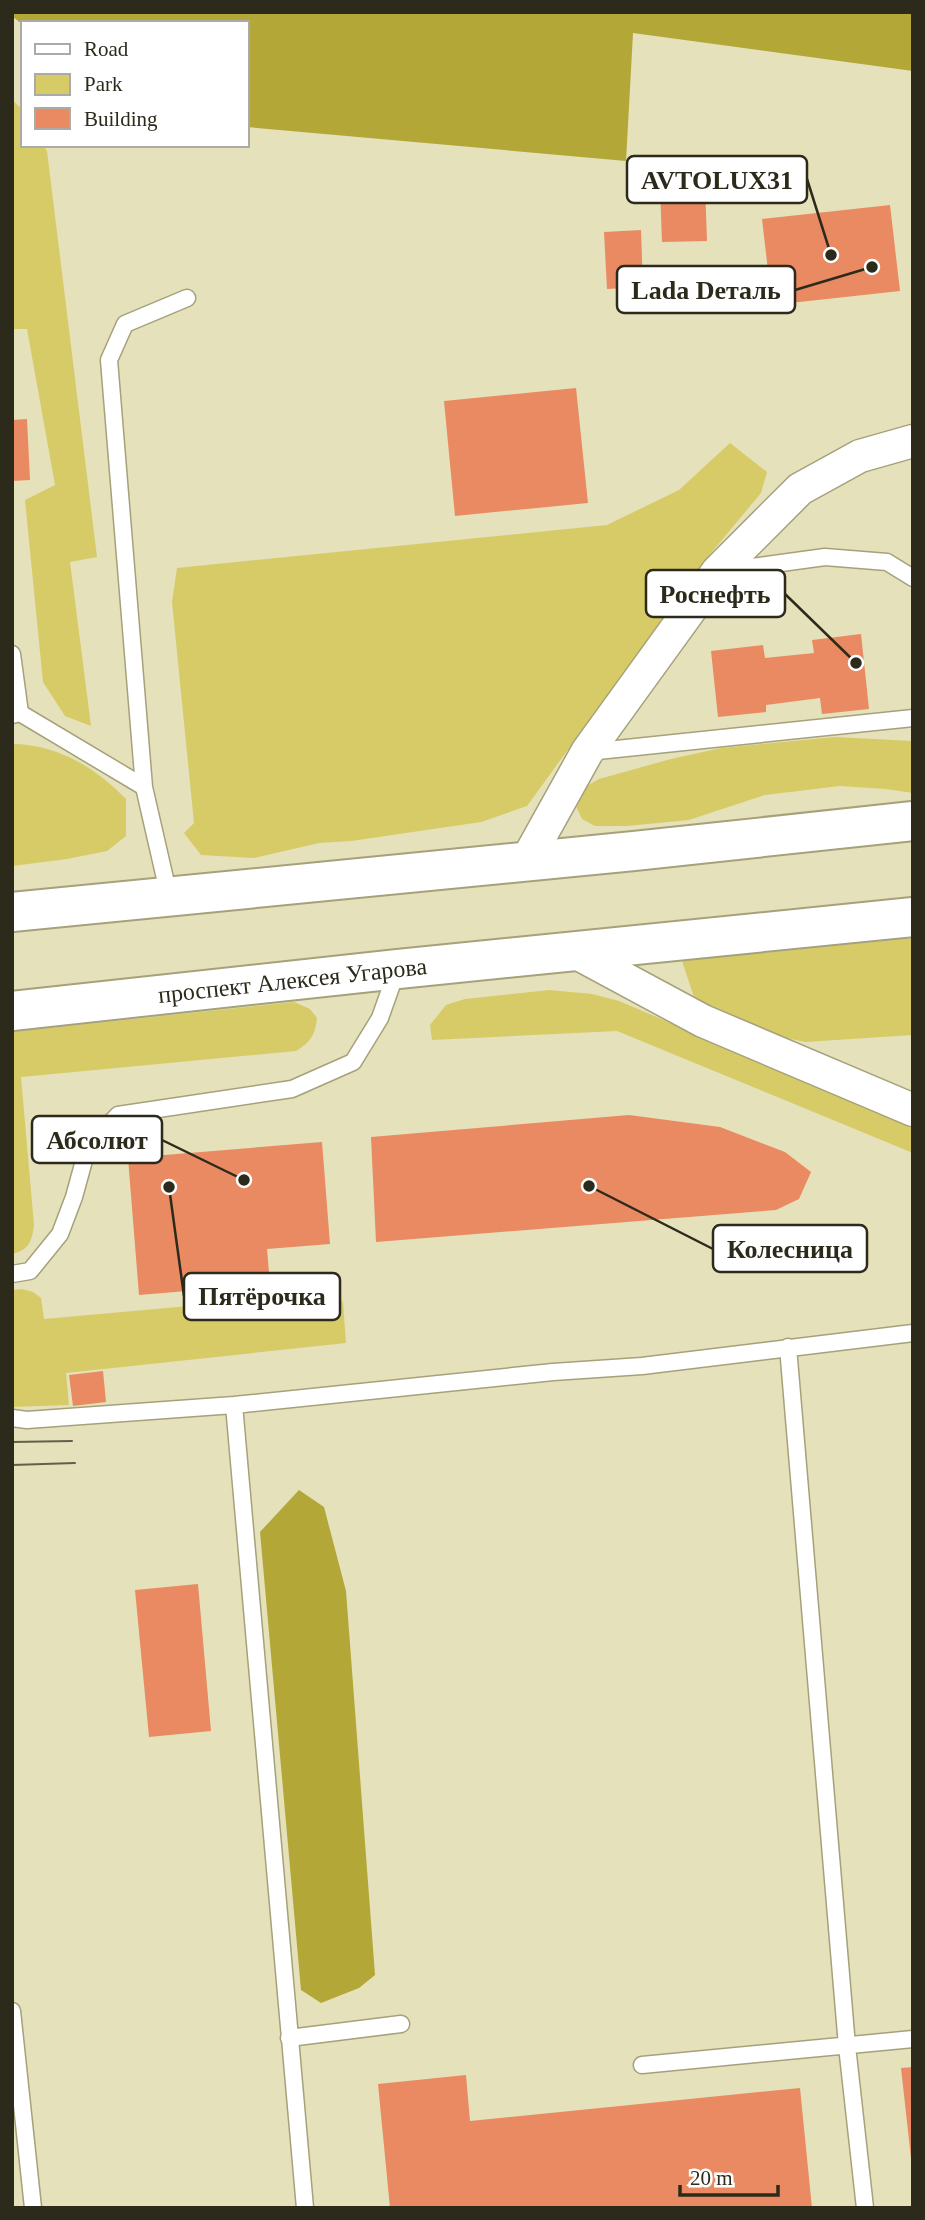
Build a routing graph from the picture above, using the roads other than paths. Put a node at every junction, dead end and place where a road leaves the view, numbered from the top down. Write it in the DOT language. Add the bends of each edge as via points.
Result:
graph roads {
  1 [pos="187,298"];
  2 [pos="913,441"];
  3 [pos="718,571"];
  4 [pos="913,578"];
  5 [pos="12,654"];
  6 [pos="16,714"];
  7 [pos="913,718"];
  8 [pos="587,752"];
  9 [pos="144,788"];
  10 [pos="913,821"];
  11 [pos="527,860"];
  12 [pos="169,896"];
  13 [pos="12,912"];
  14 [pos="913,917"];
  15 [pos="573,951"];
  16 [pos="398,969"];
  17 [pos="12,1011"];
  18 [pos="904,1102"];
  19 [pos="12,1274"];
  20 [pos="913,1334"];
  21 [pos="788,1348"];
  22 [pos="234,1405"];
  23 [pos="12,1418"];
  24 [pos="12,2011"];
  25 [pos="401,2024"];
  26 [pos="289,2038"];
  27 [pos="913,2039"];
  28 [pos="847,2046"];
  29 [pos="642,2065"];
  30 [pos="33,2208"];
  31 [pos="305,2208"];
  32 [pos="865,2208"];
  1 -- 9 [label="lane" via="125,324 109,360"];
  2 -- 3 [label="street" via="860,456 800,489"];
  3 -- 4 [label="lane" via="825,556 887,562"];
  3 -- 8 [label="street"];
  5 -- 6 [label="lane"];
  6 -- 9 [label="lane"];
  7 -- 8 [label="lane"];
  8 -- 11 [label="street"];
  9 -- 12 [label="lane"];
  10 -- 11 [label="main road"];
  11 -- 12 [label="main road"];
  12 -- 13 [label="main road"];
  14 -- 15 [label="main road, проспект Алексея Угарова"];
  15 -- 16 [label="main road, проспект Алексея Угарова"];
  15 -- 18 [label="street" via="703,1021"];
  16 -- 17 [label="main road, проспект Алексея Угарова"];
  16 -- 19 [label="lane" via="380,1018 354,1062 292,1089 118,1115 88,1146 60,1234 30,1271"];
  20 -- 21 [label="lane"];
  21 -- 22 [label="lane"];
  21 -- 28 [label="lane"];
  22 -- 23 [label="lane"];
  22 -- 26 [label="lane"];
  24 -- 30 [label="lane"];
  25 -- 26 [label="lane"];
  26 -- 31 [label="lane"];
  27 -- 28 [label="lane"];
  28 -- 29 [label="lane"];
  28 -- 32 [label="lane"];
}
